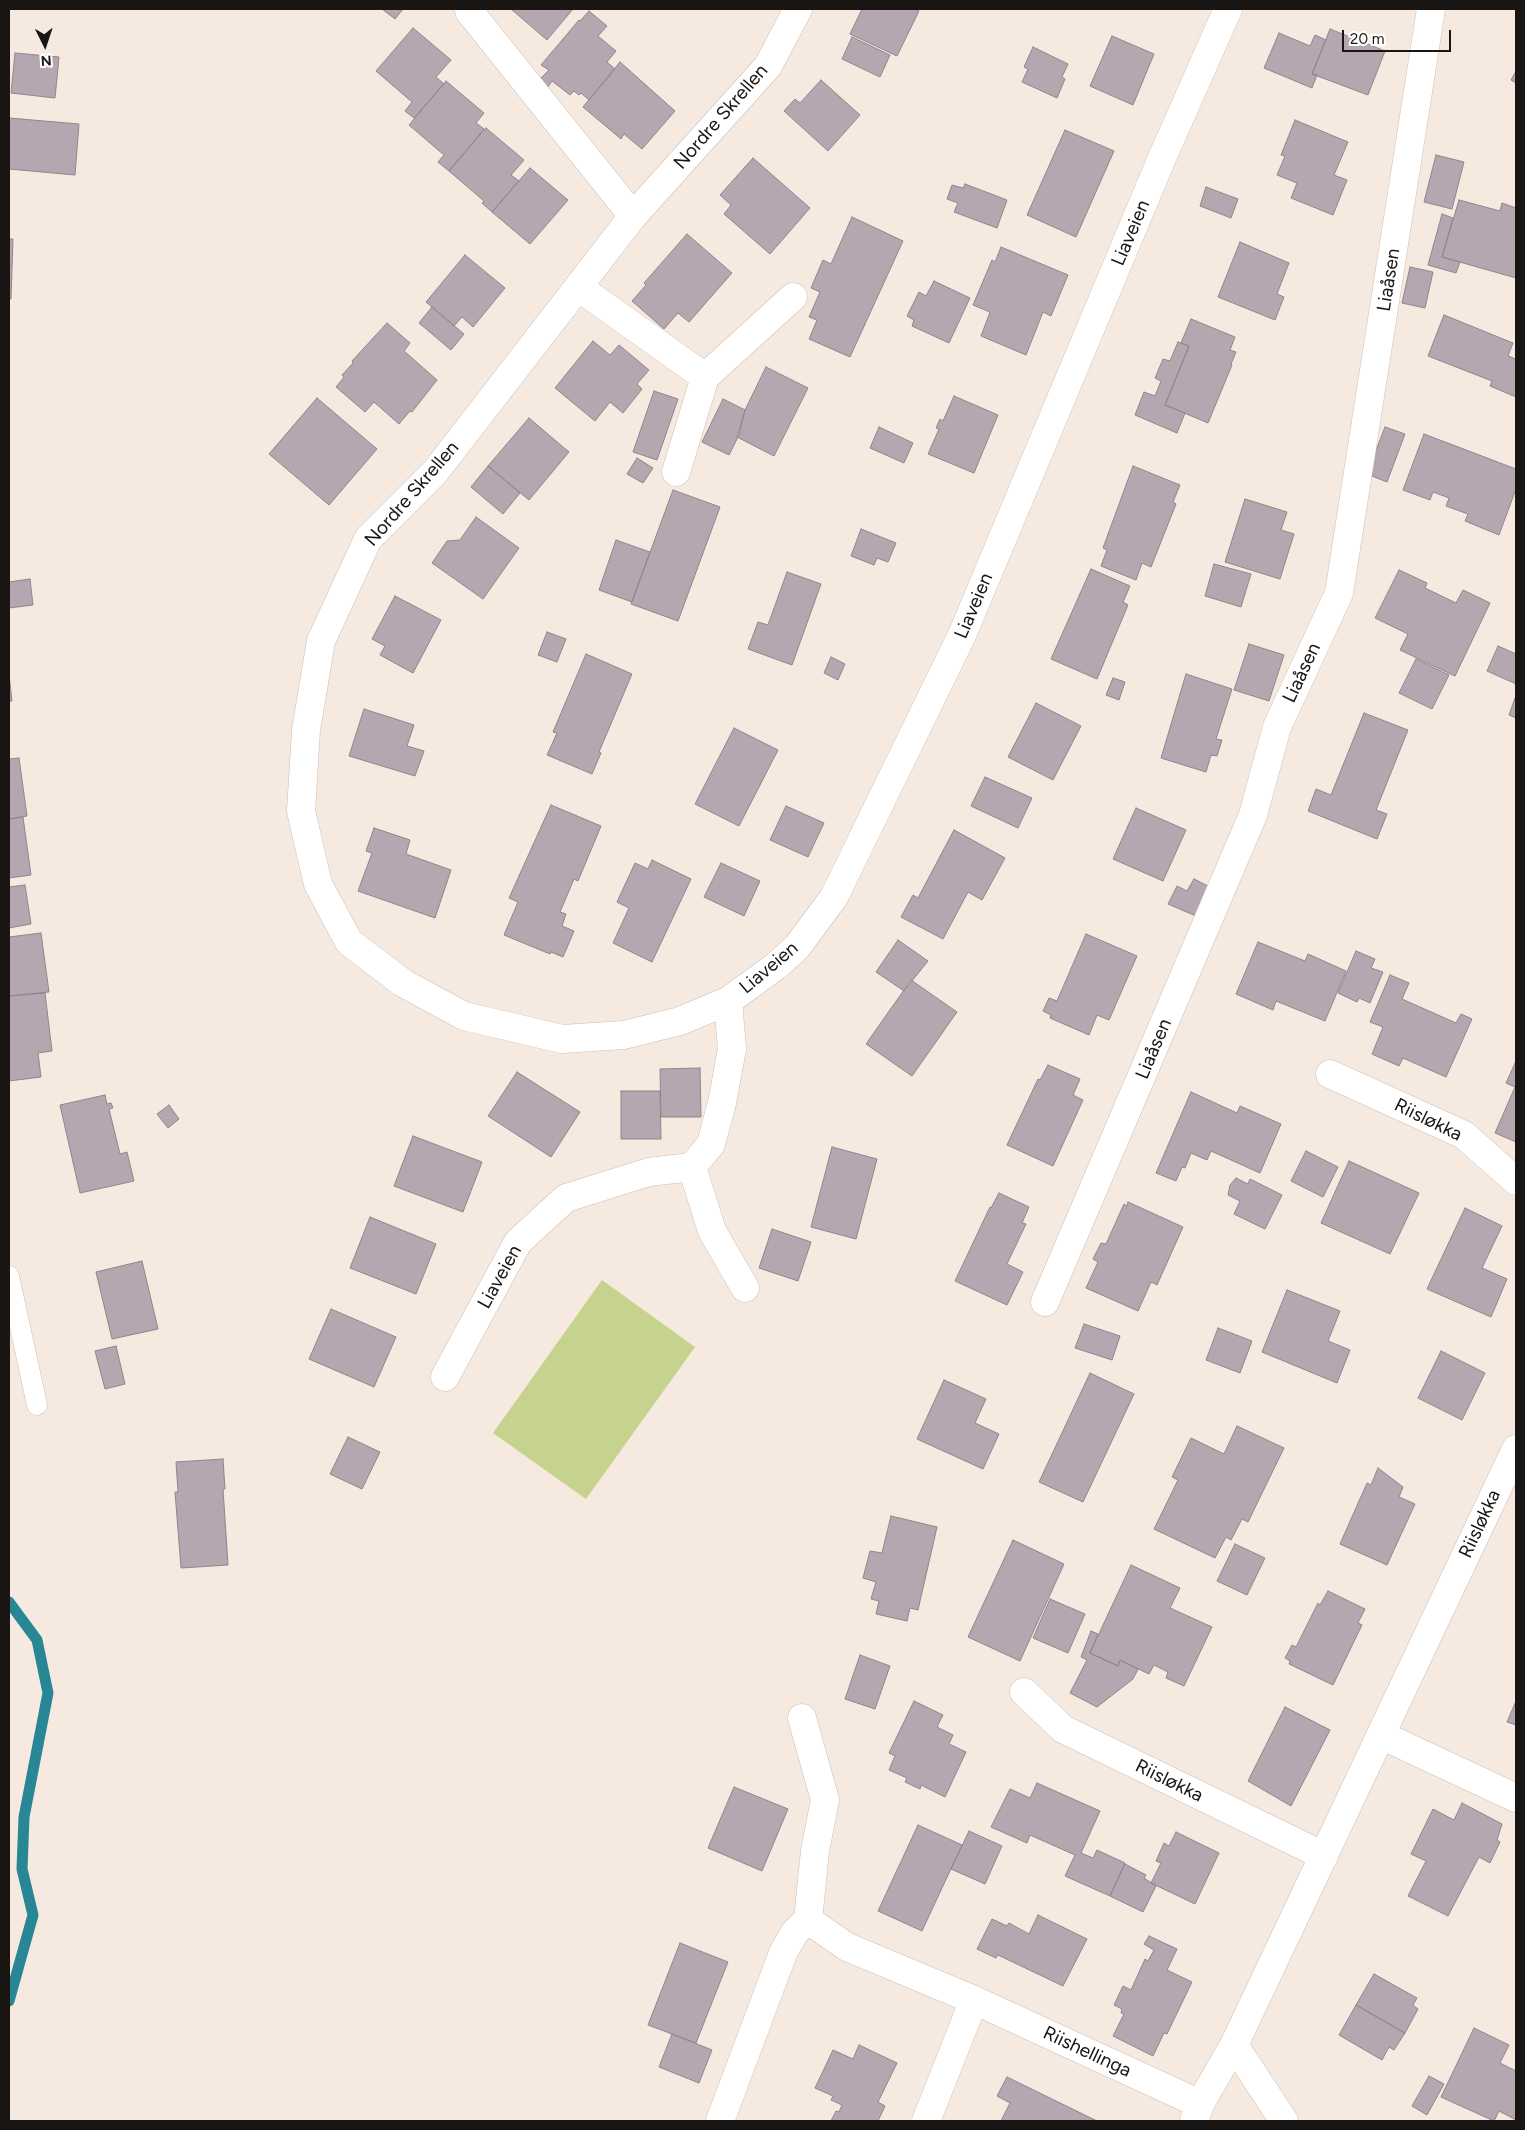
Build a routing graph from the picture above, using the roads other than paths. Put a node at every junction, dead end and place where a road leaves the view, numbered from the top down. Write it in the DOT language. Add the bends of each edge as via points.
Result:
graph roads {
  1 [pos="798,9"];
  2 [pos="1228,9"];
  3 [pos="1431,9"];
  4 [pos="469,10"];
  5 [pos="633,216"];
  6 [pos="578,287"];
  7 [pos="793,297"];
  8 [pos="705,377"];
  9 [pos="676,472"];
  10 [pos="728,1001"];
  11 [pos="1330,1074"];
  12 [pos="692,1167"];
  13 [pos="1516,1181"];
  14 [pos="9,1276"];
  15 [pos="745,1288"];
  16 [pos="1045,1302"];
  17 [pos="445,1377"];
  18 [pos="37,1405"];
  19 [pos="1516,1449"];
  20 [pos="1024,1692"];
  21 [pos="802,1718"];
  22 [pos="1381,1735"];
  23 [pos="1516,1798"];
  24 [pos="1324,1856"];
  25 [pos="808,1920"];
  26 [pos="974,2000"];
  27 [pos="1234,2045"];
  28 [pos="1197,2113"];
  29 [pos="720,2121"];
  30 [pos="926,2121"];
  31 [pos="1284,2121"];
  1 -- 5 [label="street, Nordre Skrellen" via="768,66"];
  2 -- 10 [label="street, Liaveien" via="1154,176 962,635 834,897 797,947"];
  3 -- 16 [label="street, Liaåsen" via="1339,593 1277,727 1252,815"];
  4 -- 5 [label="street"];
  5 -- 6 [label="street, Nordre Skrellen"];
  6 -- 8 [label="street"];
  6 -- 10 [label="street, Nordre Skrellen" via="436,472 368,540 321,641 306,730 301,811 318,884 349,942 403,983 464,1016 562,1039 624,1035 680,1021"];
  7 -- 8 [label="street"];
  8 -- 9 [label="street"];
  10 -- 12 [label="street, Liaveien" via="732,1049 722,1103 712,1144"];
  11 -- 13 [label="street, Riisløkka" via="1464,1135"];
  12 -- 15 [label="street" via="712,1231"];
  12 -- 17 [label="street, Liaveien" via="649,1172 566,1198 518,1242"];
  14 -- 18 [label="lane"];
  19 -- 22 [label="street, Riisløkka"];
  20 -- 24 [label="street, Riisløkka" via="1063,1729"];
  21 -- 25 [label="street" via="825,1800"];
  22 -- 23 [label="street"];
  22 -- 24 [label="street, Riisløkka"];
  24 -- 27 [label="street, Riisløkka"];
  25 -- 26 [label="street, Riishellinga" via="847,1947"];
  25 -- 29 [label="street" via="795,1932 782,1953"];
  26 -- 28 [label="street, Riishellinga"];
  26 -- 30 [label="street"];
  27 -- 28 [label="street, Riisløkka"];
  27 -- 31 [label="street"];
}
